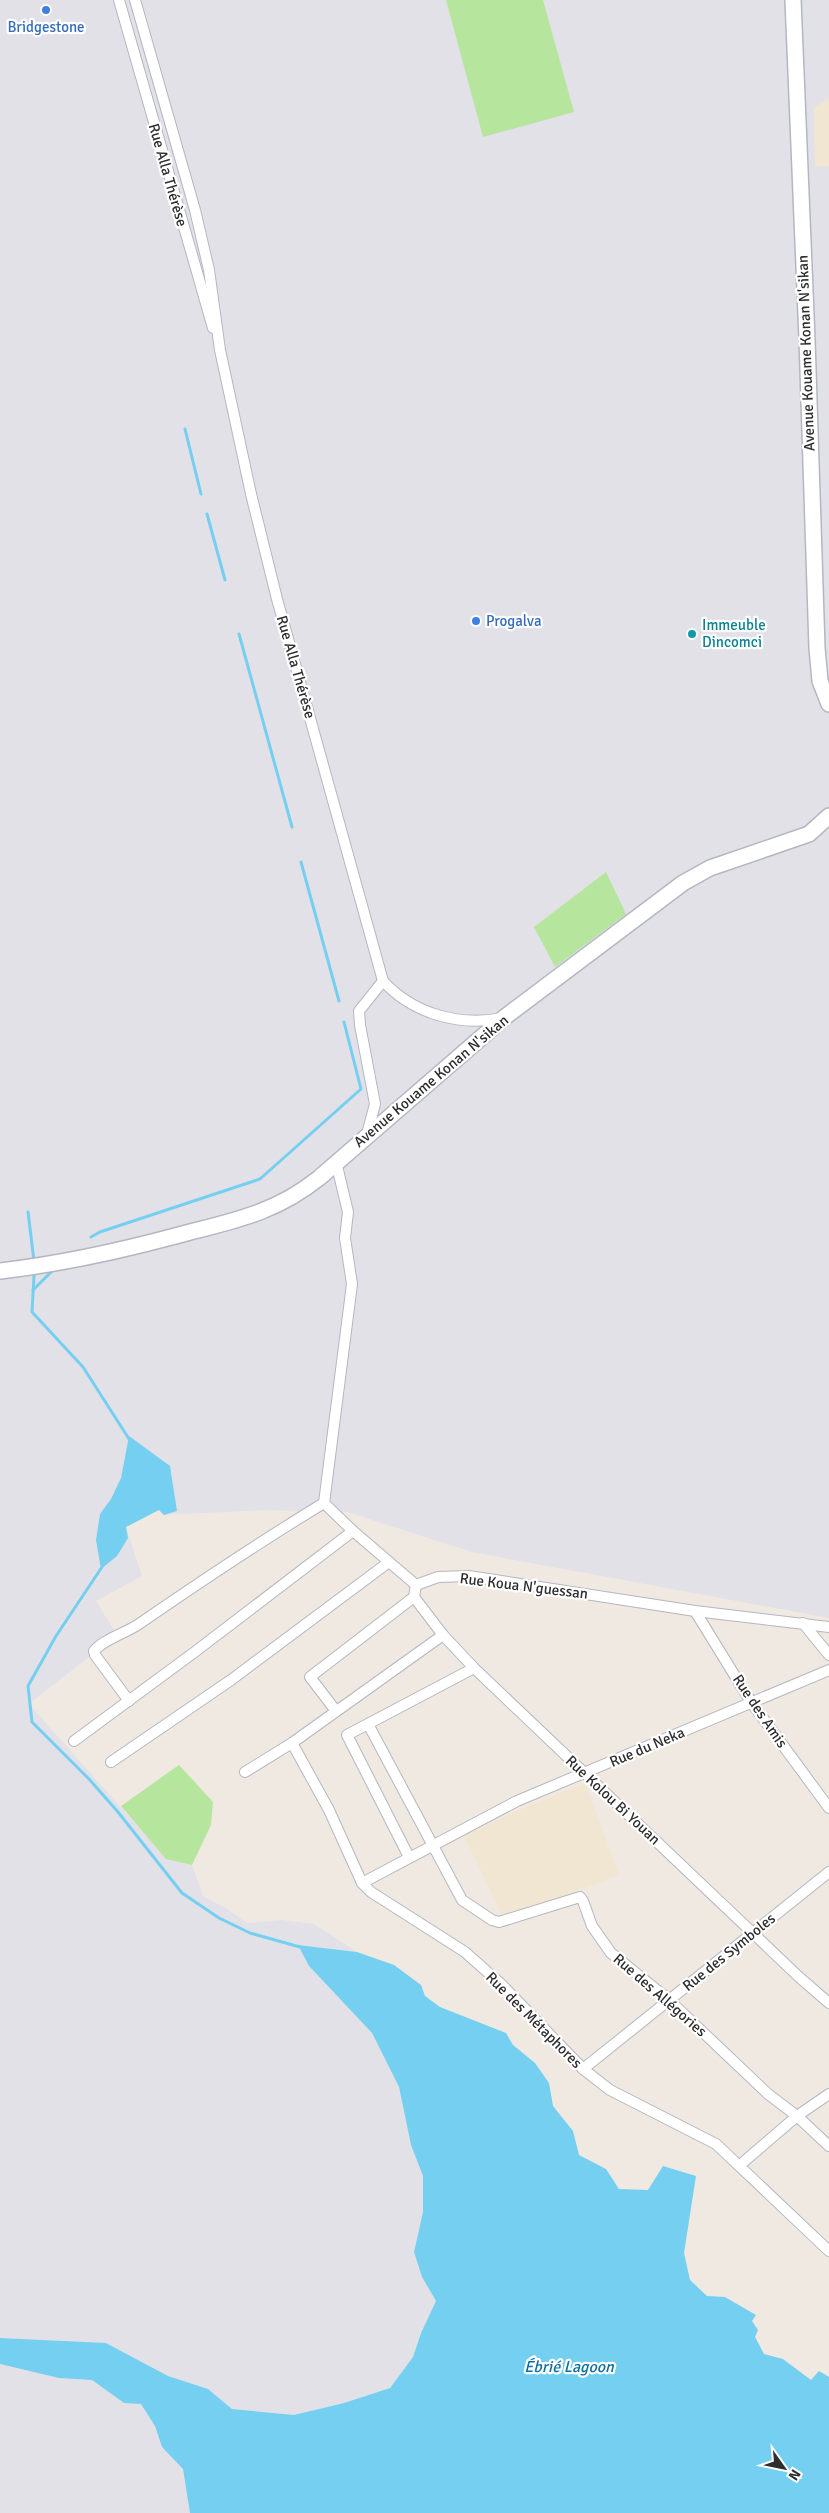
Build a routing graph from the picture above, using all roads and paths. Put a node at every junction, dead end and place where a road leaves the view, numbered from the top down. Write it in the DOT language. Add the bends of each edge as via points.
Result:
graph roads {
  1 [pos="119,0"];
  2 [pos="135,0"];
  3 [pos="793,0"];
  4 [pos="220,350"];
  5 [pos="829,704"];
  6 [pos="829,816"];
  7 [pos="383,981"];
  8 [pos="505,1017"];
  9 [pos="367,1134"];
  10 [pos="336,1162"];
  11 [pos="0,1271"];
  12 [pos="324,1503"];
  13 [pos="353,1531"];
  14 [pos="389,1562"];
  15 [pos="416,1585"];
  16 [pos="414,1597"];
  17 [pos="695,1611"];
  18 [pos="802,1623"];
  19 [pos="829,1627"];
  20 [pos="444,1635"];
  21 [pos="829,1655"];
  22 [pos="474,1668"];
  23 [pos="829,1670"];
  24 [pos="129,1701"];
  25 [pos="751,1702"];
  26 [pos="336,1711"];
  27 [pos="368,1724"];
  28 [pos="74,1741"];
  29 [pos="292,1743"];
  30 [pos="111,1762"];
  31 [pos="245,1772"];
  32 [pos="585,1773"];
  33 [pos="829,1808"];
  34 [pos="432,1846"];
  35 [pos="409,1857"];
  36 [pos="829,1872"];
  37 [pos="362,1883"];
  38 [pos="754,1933"];
  39 [pos="670,2000"];
  40 [pos="829,2003"];
  41 [pos="582,2069"];
  42 [pos="829,2094"];
  43 [pos="797,2116"];
  44 [pos="829,2146"];
  45 [pos="740,2165"];
  46 [pos="829,2251"];
  1 -- 4 [label="street, Rue Alla Thérèse"];
  2 -- 4 [label="street, Rue Alla Thérèse" via="195,210 209,270"];
  3 -- 5 [label="street, Avenue Kouame Konan N'sikan" via="816,648 820,681"];
  4 -- 7 [label="street, Rue Alla Thérèse" via="275,591"];
  6 -- 8 [label="street, Avenue Kouame Konan N'sikan" via="809,834 710,868 683,883"];
  7 -- 8 [label="street" via="424,1011 470,1021 484,1022"];
  7 -- 9 [label="street" via="359,1011 375,1104"];
  8 -- 9 [label="street, Avenue Kouame Konan N'sikan"];
  9 -- 10 [label="street, Avenue Kouame Konan N'sikan"];
  10 -- 11 [label="street, Avenue Kouame Konan N'sikan" via="302,1191 261,1213 50,1266"];
  10 -- 12 [label="street" via="348,1212 345,1238 352,1284"];
  12 -- 13 [label="street"];
  12 -- 24 [label="street" via="94,1651"];
  13 -- 14 [label="street"];
  13 -- 24 [label="street"];
  14 -- 15 [label="street"];
  14 -- 30 [label="street" via="231,1680"];
  15 -- 16 [label="street"];
  15 -- 17 [label="street, Rue Koua N'guessan" via="438,1577 469,1576"];
  16 -- 20 [label="street, Rue Kolou Bi Youan"];
  16 -- 26 [label="street" via="310,1677"];
  17 -- 18 [label="street, Rue Koua N'guessan"];
  17 -- 25 [label="street, Rue des Amis"];
  18 -- 19 [label="street, Rue Koua N'guessan"];
  18 -- 21 [label="street"];
  20 -- 22 [label="street, Rue Kolou Bi Youan"];
  20 -- 26 [label="street"];
  22 -- 27 [label="street"];
  22 -- 32 [label="street, Rue Kolou Bi Youan"];
  23 -- 25 [label="street, Rue du Neka"];
  24 -- 28 [label="street"];
  25 -- 32 [label="street, Rue du Neka"];
  25 -- 33 [label="street, Rue des Amis"];
  26 -- 29 [label="street"];
  27 -- 34 [label="street"];
  27 -- 35 [label="street" via="349,1732 348,1740"];
  29 -- 31 [label="street"];
  29 -- 37 [label="street, Rue des Métaphores" via="329,1810"];
  32 -- 34 [label="street, Rue du Neka" via="517,1801"];
  32 -- 38 [label="street, Rue Kolou Bi Youan"];
  34 -- 35 [label="street, Rue du Neka"];
  34 -- 39 [label="street, Rue des Allégories" via="462,1900 492,1920 499,1922 580,1897 592,1926 610,1953"];
  35 -- 37 [label="street, Rue du Neka"];
  36 -- 38 [label="street, Rue des Symboles"];
  37 -- 41 [label="street, Rue des Métaphores" via="465,1952 502,1985"];
  38 -- 39 [label="street, Rue des Symboles"];
  38 -- 40 [label="street, Rue Kolou Bi Youan"];
  39 -- 41 [label="street, Rue des Symboles"];
  39 -- 43 [label="street, Rue des Allégories" via="768,2094"];
  41 -- 45 [label="street, Rue des Métaphores" via="610,2090 716,2144"];
  42 -- 43 [label="street"];
  43 -- 44 [label="street, Rue des Allégories"];
  43 -- 45 [label="street"];
  45 -- 46 [label="street, Rue des Métaphores"];
}
